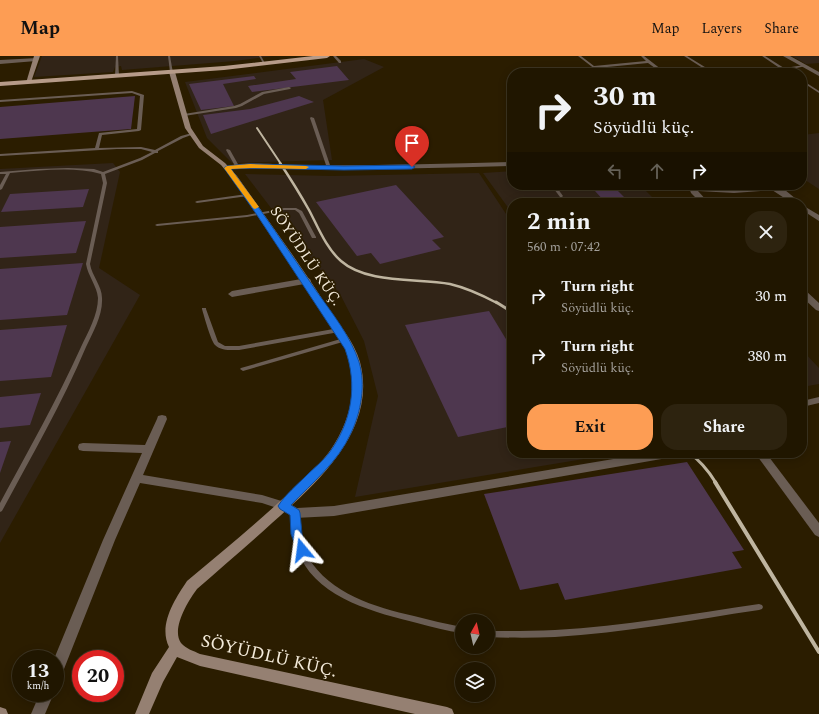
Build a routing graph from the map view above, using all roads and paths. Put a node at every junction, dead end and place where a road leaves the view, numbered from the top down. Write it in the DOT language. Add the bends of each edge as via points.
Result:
graph roads {
  1 [pos="117,56"];
  2 [pos="169,56"];
  3 [pos="260,56"];
  4 [pos="327,56"];
  5 [pos="334,56"];
  6 [pos="579,56"];
  7 [pos="642,56"];
  8 [pos="685,56"];
  9 [pos="763,56"];
  10 [pos="786,56"];
  11 [pos="36,58"];
  12 [pos="0,62"];
  13 [pos="340,62"];
  14 [pos="649,62"];
  15 [pos="265,64"];
  16 [pos="804,66"];
  17 [pos="593,67"];
  18 [pos="657,68"];
  19 [pos="705,68"];
  20 [pos="782,68"];
  21 [pos="791,68"];
  22 [pos="819,68"];
  23 [pos="172,72"];
  24 [pos="819,74"];
  25 [pos="117,76"];
  26 [pos="28,82"];
  27 [pos="0,84"];
  28 [pos="807,84"];
  29 [pos="289,88"];
  30 [pos="819,92"];
  31 [pos="0,101"];
  32 [pos="184,115"];
  33 [pos="312,118"];
  34 [pos="192,134"];
  35 [pos="97,149"];
  36 [pos="228,150"];
  37 [pos="157,152"];
  38 [pos="0,155"];
  39 [pos="507,164"];
  40 [pos="232,167"];
  41 [pos="329,168"];
  42 [pos="9,172"];
  43 [pos="0,173"];
  44 [pos="103,173"];
  45 [pos="0,189"];
  46 [pos="557,190"];
  47 [pos="694,190"];
  48 [pos="724,190"];
  49 [pos="747,190"];
  50 [pos="778,190"];
  51 [pos="247,194"];
  52 [pos="561,196"];
  53 [pos="700,198"];
  54 [pos="790,198"];
  55 [pos="197,202"];
  56 [pos="807,211"];
  57 [pos="260,214"];
  58 [pos="819,219"];
  59 [pos="157,226"];
  60 [pos="314,237"];
  61 [pos="307,281"];
  62 [pos="232,294"];
  63 [pos="807,297"];
  64 [pos="819,308"];
  65 [pos="204,309"];
  66 [pos="341,335"];
  67 [pos="243,369"];
  68 [pos="819,400"];
  69 [pos="807,403"];
  70 [pos="162,419"];
  71 [pos="83,447"];
  72 [pos="149,449"];
  73 [pos="643,458"];
  74 [pos="764,458"];
  75 [pos="135,478"];
  76 [pos="284,506"];
  77 [pos="0,508"];
  78 [pos="295,513"];
  79 [pos="819,532"];
  80 [pos="759,607"];
  81 [pos="455,628"];
  82 [pos="495,635"];
  83 [pos="176,648"];
  84 [pos="64,652"];
  85 [pos="43,702"];
  86 [pos="38,714"];
  87 [pos="142,714"];
  88 [pos="447,714"];
  1 -- 25 [label="lane"];
  2 -- 23 [label="lane"];
  3 -- 15 [label="lane"];
  4 -- 15 [label="main road"];
  5 -- 13 [label="lane"];
  6 -- 17 [label="lane"];
  7 -- 14 [label="lane"];
  8 -- 19 [label="lane"];
  9 -- 20 [label="lane"];
  10 -- 16 [label="street"];
  11 -- 12 [label="street"];
  11 -- 26 [label="street"];
  14 -- 17 [label="lane"];
  14 -- 18 [label="lane"];
  15 -- 23 [label="main road"];
  16 -- 21 [label="lane"];
  16 -- 22 [label="street"];
  16 -- 24 [label="street"];
  23 -- 25 [label="main road"];
  23 -- 32 [label="street, SÖYÜDLÜ KÜÇ."];
  25 -- 26 [label="main road"];
  26 -- 27 [label="main road"];
  28 -- 30 [label="lane"];
  29 -- 32 [label="lane" via="263,93 235,107"];
  31 -- 35 [label="lane" via="132,92 142,95 140,128 136,131 100,134"];
  32 -- 34 [label="street, SÖYÜDLÜ KÜÇ."];
  33 -- 41 [label="lane"];
  34 -- 37 [label="lane"];
  34 -- 40 [label="street, SÖYÜDLÜ KÜÇ." via="205,151"];
  35 -- 37 [label="lane" via="141,148"];
  35 -- 38 [label="lane"];
  36 -- 40 [label="lane"];
  37 -- 44 [label="lane"];
  39 -- 41 [label="street"];
  40 -- 41 [label="street"];
  40 -- 51 [label="street, SÖYÜDLÜ KÜÇ."];
  42 -- 43 [label="lane"];
  42 -- 44 [label="lane" via="72,169"];
  42 -- 45 [label="lane"];
  44 -- 77 [label="lane" via="105,183 88,264 88,270 99,292 97,313 78,361"];
  46 -- 52 [label="lane"];
  47 -- 53 [label="street"];
  48 -- 49 [label="street"];
  50 -- 54 [label="street"];
  51 -- 55 [label="lane"];
  51 -- 57 [label="street, SÖYÜDLÜ KÜÇ."];
  56 -- 58 [label="street"];
  57 -- 59 [label="lane"];
  57 -- 60 [label="lane" via="296,209 301,212"];
  57 -- 61 [label="street, SÖYÜDLÜ KÜÇ."];
  61 -- 62 [label="street"];
  61 -- 66 [label="street, SÖYÜDLÜ KÜÇ."];
  63 -- 64 [label="street"];
  65 -- 66 [label="lane" via="216,343 228,348"];
  66 -- 67 [label="lane"];
  66 -- 76 [label="street, SÖYÜDLÜ KÜÇ." via="355,363 358,382 356,401 346,433 332,456"];
  68 -- 69 [label="street"];
  70 -- 72 [label="street"];
  71 -- 72 [label="street"];
  72 -- 75 [label="street"];
  73 -- 78 [label="street" via="334,511"];
  74 -- 79 [label="street"];
  75 -- 76 [label="street" via="244,495"];
  75 -- 84 [label="street"];
  76 -- 78 [label="street"];
  76 -- 83 [label="street, SÖYÜDLÜ KÜÇ." via="192,585 182,597 173,623 172,637"];
  78 -- 81 [label="lane" via="296,534 306,562 316,575 340,595 374,609"];
  80 -- 82 [label="lane" via="581,633"];
  83 -- 87 [label="street" via="157,678"];
  83 -- 88 [label="street, SÖYÜDLÜ KÜÇ." via="200,660"];
  85 -- 86 [label="street"];
}
